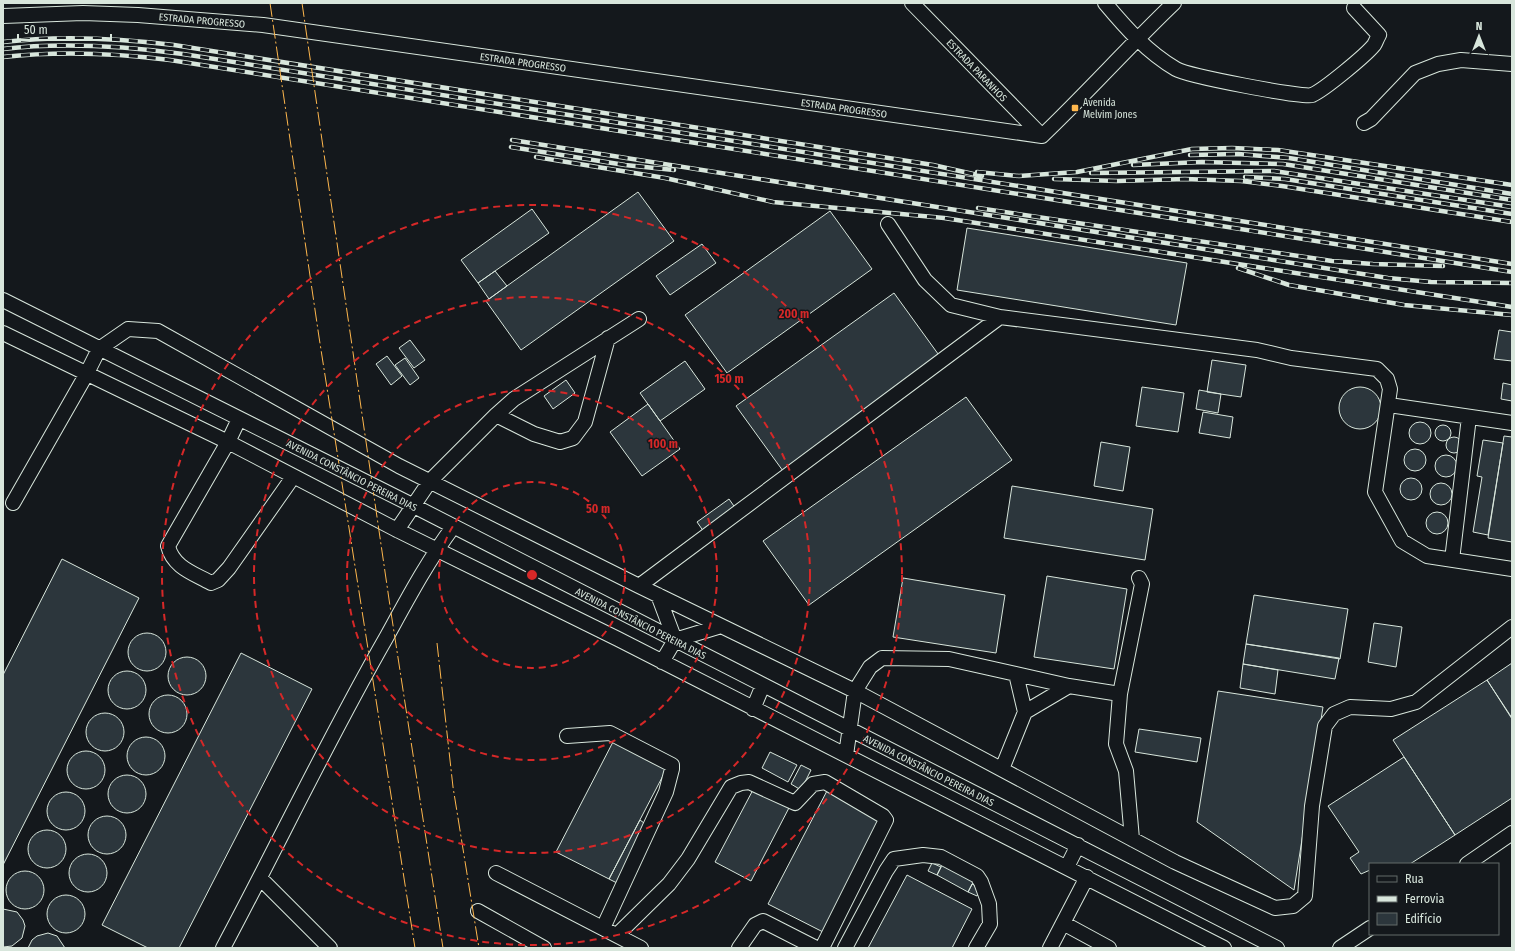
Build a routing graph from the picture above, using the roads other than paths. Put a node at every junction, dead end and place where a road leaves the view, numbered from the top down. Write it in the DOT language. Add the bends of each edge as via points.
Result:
graph roads {
  1 [pos="912,3"];
  2 [pos="1105,3"];
  3 [pos="1174,3"];
  4 [pos="1354,8"];
  5 [pos="3,16"];
  6 [pos="1136,40"];
  7 [pos="1512,64"];
  8 [pos="1364,123"];
  9 [pos="1042,136"];
  10 [pos="888,224"];
  11 [pos="3,300"];
  12 [pos="1000,317"];
  13 [pos="639,319"];
  14 [pos="3,333"];
  15 [pos="608,338"];
  16 [pos="99,349"];
  17 [pos="86,375"];
  18 [pos="1389,405"];
  19 [pos="496,415"];
  20 [pos="1469,417"];
  21 [pos="239,419"];
  22 [pos="1512,423"];
  23 [pos="228,442"];
  24 [pos="293,477"];
  25 [pos="430,481"];
  26 [pos="13,502"];
  27 [pos="412,505"];
  28 [pos="453,527"];
  29 [pos="397,530"];
  30 [pos="436,550"];
  31 [pos="1452,560"];
  32 [pos="1512,568"];
  33 [pos="1139,578"];
  34 [pos="639,586"];
  35 [pos="658,595"];
  36 [pos="721,626"];
  37 [pos="1512,627"];
  38 [pos="675,640"];
  39 [pos="662,662"];
  40 [pos="1016,674"];
  41 [pos="763,685"];
  42 [pos="1069,686"];
  43 [pos="855,691"];
  44 [pos="1120,694"];
  45 [pos="753,709"];
  46 [pos="1025,712"];
  47 [pos="850,729"];
  48 [pos="567,736"];
  49 [pos="846,755"];
  50 [pos="1002,769"];
  51 [pos="1512,833"];
  52 [pos="1132,838"];
  53 [pos="1078,845"];
  54 [pos="1468,863"];
  55 [pos="1067,867"];
  56 [pos="496,873"];
  57 [pos="1087,877"];
  58 [pos="260,878"];
  59 [pos="478,911"];
  60 [pos="1063,923"];
  61 [pos="603,928"];
  62 [pos="1369,929"];
  63 [pos="616,935"];
  64 [pos="222,948"];
  65 [pos="330,948"];
  66 [pos="544,948"];
  67 [pos="640,948"];
  68 [pos="739,948"];
  69 [pos="816,948"];
  70 [pos="822,948"];
  71 [pos="845,948"];
  72 [pos="976,948"];
  73 [pos="1050,948"];
  74 [pos="1110,948"];
  75 [pos="1224,948"];
  76 [pos="1277,948"];
  77 [pos="1340,948"];
  1 -- 9 [label="street, ESTRADA PARANHOS"];
  2 -- 6 [label="street"];
  3 -- 6 [label="street"];
  4 -- 6 [label="street" via="1379,35 1374,46 1327,87 1311,96 1195,76 1176,69"];
  5 -- 9 [label="street, ESTRADA PROGRESSO" via="82,13 264,25"];
  6 -- 9 [label="street"];
  7 -- 8 [label="street" via="1461,60 1415,72 1371,119"];
  10 -- 12 [label="street" via="925,280 951,305"];
  11 -- 16 [label="street, AVENIDA CONSTÂNCIO PEREIRA DIAS"];
  12 -- 18 [label="street" via="1242,348 1291,358 1377,369 1387,379 1390,389"];
  12 -- 34 [label="street"];
  13 -- 15 [label="street"];
  14 -- 17 [label="street"];
  15 -- 19 [label="street" via="514,399"];
  15 -- 19 [label="street" via="585,422 573,438 560,442 534,434"];
  16 -- 17 [label="street"];
  16 -- 21 [label="street, AVENIDA CONSTÂNCIO PEREIRA DIAS"];
  16 -- 25 [label="street" via="128,329 158,331"];
  17 -- 23 [label="street"];
  17 -- 26 [label="street"];
  18 -- 20 [label="street"];
  18 -- 31 [label="street" via="1375,492 1402,542 1428,556"];
  19 -- 25 [label="street"];
  20 -- 22 [label="street"];
  20 -- 31 [label="street"];
  21 -- 23 [label="street"];
  21 -- 27 [label="street, AVENIDA CONSTÂNCIO PEREIRA DIAS"];
  23 -- 24 [label="street"];
  23 -- 24 [label="street" via="168,546 170,556 176,563 211,583 218,580 229,568"];
  24 -- 29 [label="street"];
  25 -- 27 [label="street"];
  25 -- 34 [label="street"];
  27 -- 28 [label="street, AVENIDA CONSTÂNCIO PEREIRA DIAS"];
  27 -- 29 [label="street"];
  28 -- 30 [label="street"];
  28 -- 38 [label="street, AVENIDA CONSTÂNCIO PEREIRA DIAS"];
  29 -- 30 [label="street"];
  30 -- 39 [label="street"];
  30 -- 58 [label="street" via="353,695"];
  31 -- 32 [label="street"];
  33 -- 44 [label="street" via="1142,584"];
  34 -- 35 [label="street"];
  35 -- 36 [label="street"];
  35 -- 38 [label="street"];
  36 -- 38 [label="street"];
  36 -- 43 [label="street"];
  37 -- 52 [label="street" via="1416,702 1391,709 1350,707 1334,714 1325,726 1312,806 1305,896 1292,906 1275,908 1175,862"];
  38 -- 39 [label="street"];
  38 -- 41 [label="street, AVENIDA CONSTÂNCIO PEREIRA DIAS"];
  39 -- 45 [label="street"];
  40 -- 42 [label="street"];
  40 -- 43 [label="street" via="949,659 882,658 870,667"];
  40 -- 46 [label="street"];
  41 -- 45 [label="street"];
  41 -- 47 [label="street, AVENIDA CONSTÂNCIO PEREIRA DIAS"];
  42 -- 44 [label="street"];
  42 -- 46 [label="street"];
  43 -- 47 [label="street"];
  43 -- 50 [label="street"];
  44 -- 52 [label="street" via="1116,744 1126,771"];
  45 -- 49 [label="street"];
  46 -- 50 [label="street"];
  47 -- 49 [label="street"];
  47 -- 53 [label="street, AVENIDA CONSTÂNCIO PEREIRA DIAS"];
  48 -- 61 [label="street" via="610,733 672,765 666,792"];
  49 -- 55 [label="street"];
  50 -- 52 [label="street"];
  51 -- 54 [label="street"];
  53 -- 55 [label="street"];
  53 -- 76 [label="street, AVENIDA CONSTÂNCIO PEREIRA DIAS"];
  55 -- 57 [label="street"];
  56 -- 61 [label="street"];
  57 -- 60 [label="street"];
  57 -- 75 [label="street"];
  58 -- 64 [label="street"];
  58 -- 65 [label="street"];
  59 -- 66 [label="street"];
  60 -- 73 [label="street"];
  60 -- 74 [label="street"];
  61 -- 63 [label="street"];
  62 -- 77 [label="street"];
  63 -- 67 [label="street"];
  63 -- 70 [label="street" via="669,884 688,859 731,788 741,782 749,782 795,803 813,784 825,782 886,820"];
  68 -- 69 [label="street" via="755,925 763,921"];
  71 -- 72 [label="street" via="894,859 923,855 941,857 977,876 981,882 989,904 990,924"];
}
